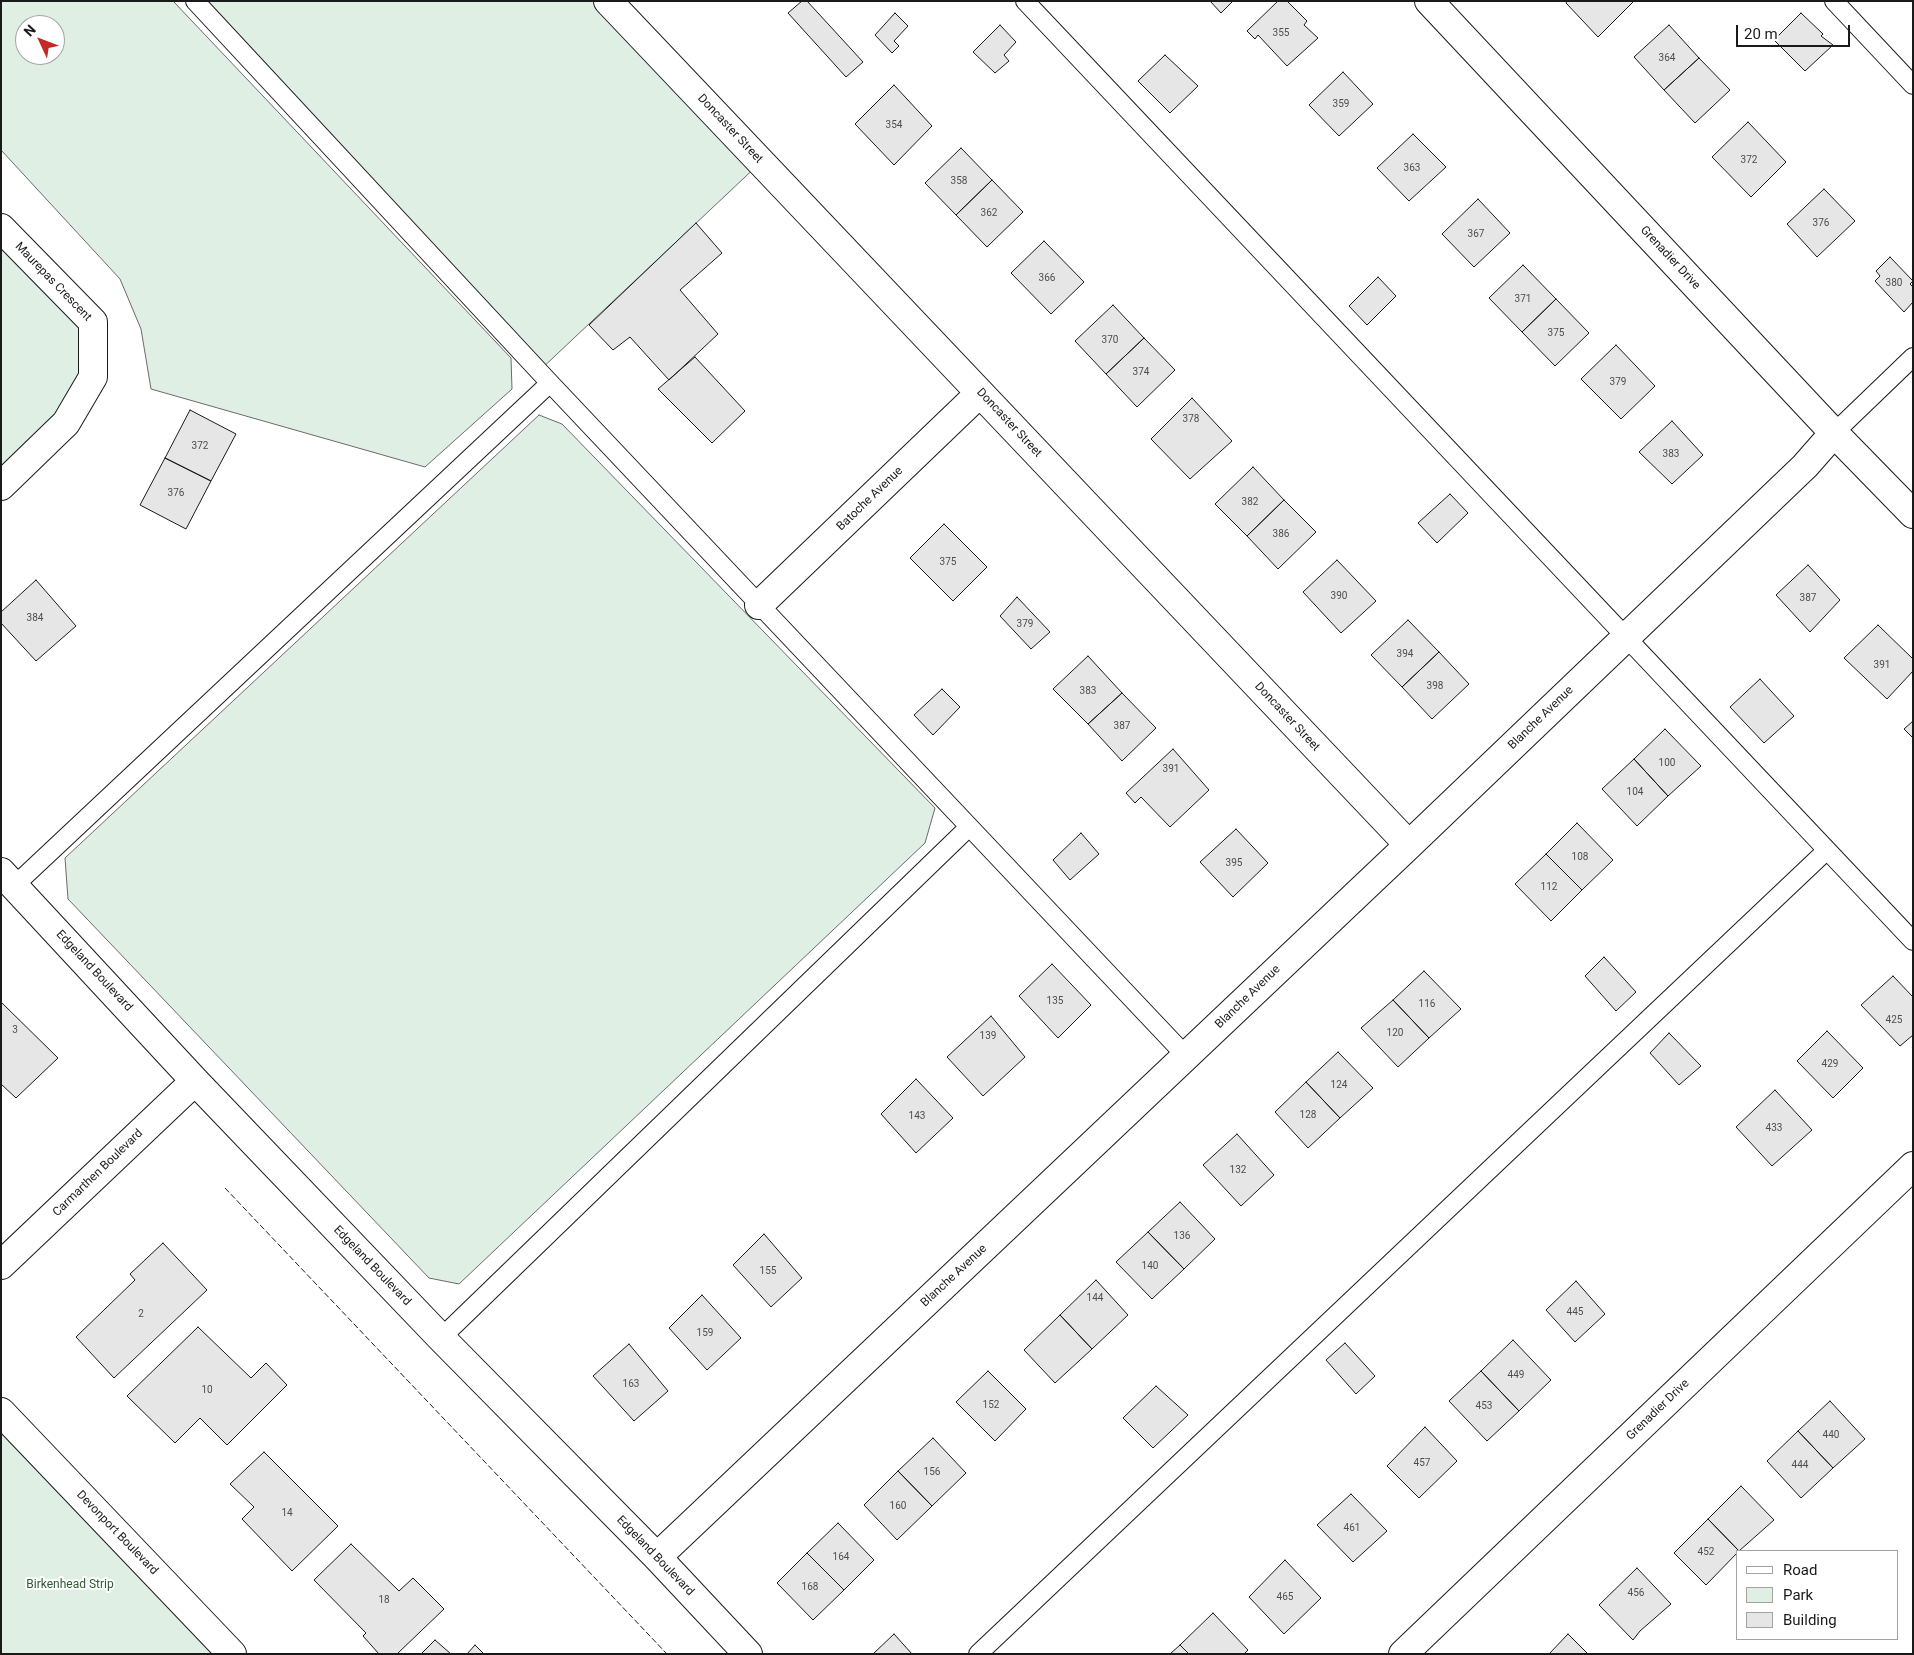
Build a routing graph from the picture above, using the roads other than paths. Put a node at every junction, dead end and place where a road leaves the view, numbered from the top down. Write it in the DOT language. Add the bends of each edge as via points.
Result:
graph roads {
  1 [pos="195,1"];
  2 [pos="608,1"];
  3 [pos="1025,1"];
  4 [pos="1430,1"];
  5 [pos="1834,1"];
  6 [pos="1913,85"];
  7 [pos="1,228"];
  8 [pos="1913,357"];
  9 [pos="550,384"];
  10 [pos="980,393"];
  11 [pos="1834,433"];
  12 [pos="1,486"];
  13 [pos="1913,514"];
  14 [pos="759,605"];
  15 [pos="1626,638"];
  16 [pos="968,827"];
  17 [pos="1409,845"];
  18 [pos="1827,850"];
  19 [pos="8,879"];
  20 [pos="1913,941"];
  21 [pos="1186,1056"];
  22 [pos="194,1081"];
  23 [pos="1913,1166"];
  24 [pos="1,1265"];
  25 [pos="441,1338"];
  26 [pos="1,1412"];
  27 [pos="657,1558"];
  28 [pos="232,1654"];
  29 [pos="748,1654"];
  30 [pos="978,1654"];
  31 [pos="1403,1654"];
  1 -- 9 [label="lane"];
  2 -- 10 [label="street, Doncaster Street"];
  3 -- 15 [label="lane"];
  4 -- 11 [label="street, Grenadier Drive"];
  5 -- 6 [label="lane"];
  7 -- 12 [label="street, Maurepas Crescent" via="93,322 93,376 66,423"];
  8 -- 11 [label="lane"];
  9 -- 14 [label="lane"];
  9 -- 19 [label="lane"];
  10 -- 14 [label="street, Batoche Avenue"];
  10 -- 17 [label="street, Doncaster Street"];
  11 -- 13 [label="street, Grenadier Drive"];
  11 -- 15 [label="street, Blanche Avenue" via="1805,466"];
  14 -- 16 [label="lane"];
  15 -- 17 [label="street, Blanche Avenue"];
  15 -- 18 [label="lane"];
  16 -- 21 [label="lane"];
  16 -- 25 [label="lane"];
  17 -- 21 [label="street, Blanche Avenue"];
  18 -- 20 [label="lane"];
  18 -- 30 [label="lane"];
  19 -- 22 [label="street, Edgeland Boulevard"];
  21 -- 27 [label="street, Blanche Avenue"];
  22 -- 24 [label="street, Carmarthen Boulevard"];
  22 -- 25 [label="street, Edgeland Boulevard"];
  23 -- 31 [label="street, Grenadier Drive"];
  25 -- 27 [label="street, Edgeland Boulevard"];
  26 -- 28 [label="street, Devonport Boulevard"];
  27 -- 29 [label="street, Edgeland Boulevard"];
}
